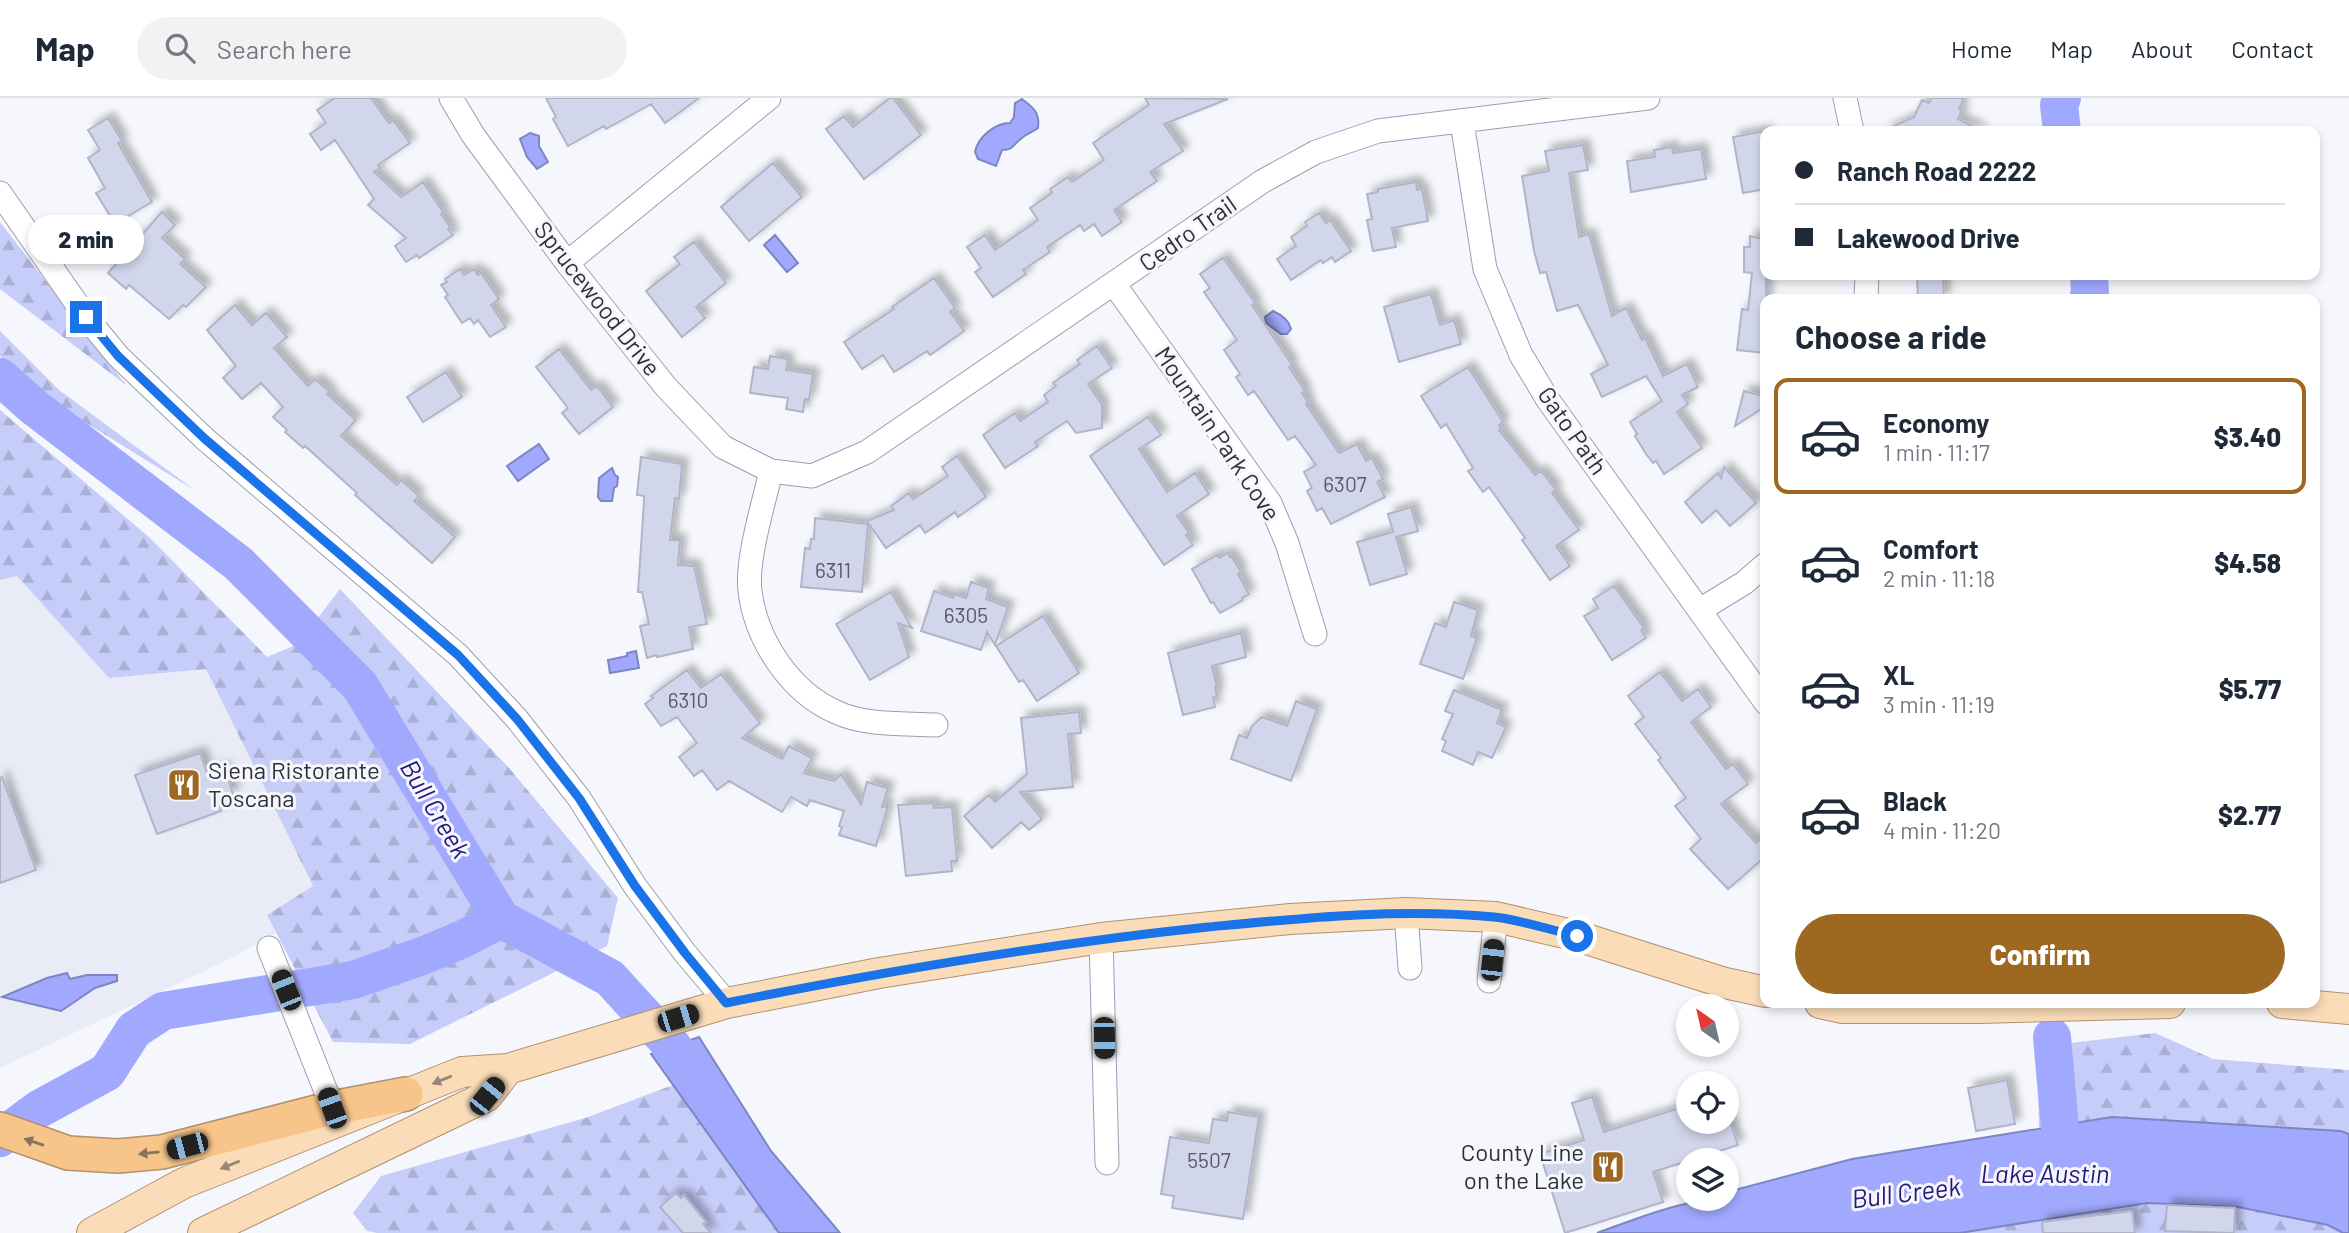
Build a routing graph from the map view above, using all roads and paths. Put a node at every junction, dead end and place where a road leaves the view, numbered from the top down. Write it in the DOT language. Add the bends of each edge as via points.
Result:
graph roads {
  1 [pos="451,98"];
  2 [pos="769,98"];
  3 [pos="1648,98"];
  4 [pos="1845,98"];
  5 [pos="1462,122"];
  6 [pos="1851,126"];
  7 [pos="0,193"];
  8 [pos="567,263"];
  9 [pos="1114,284"];
  10 [pos="771,471"];
  11 [pos="1760,569"];
  12 [pos="1700,610"];
  13 [pos="1315,634"];
  14 [pos="1760,695"];
  15 [pos="936,725"];
  16 [pos="1406,914"];
  17 [pos="1496,917"];
  18 [pos="1101,938"];
  19 [pos="269,948"];
  20 [pos="1410,968"];
  21 [pos="1489,981"];
  22 [pos="1760,991"];
  23 [pos="726,1003"];
  24 [pos="2320,1006"];
  25 [pos="1843,1008"];
  26 [pos="1979,1008"];
  27 [pos="2349,1009"];
  28 [pos="508,1069"];
  29 [pos="406,1094"];
  30 [pos="335,1115"];
  31 [pos="0,1129"];
  32 [pos="1107,1163"];
  33 [pos="211,1229"];
  34 [pos="92,1233"];
  1 -- 8 [label="street, Sprucewood Drive" via="472,135"];
  2 -- 8 [label="street"];
  3 -- 5 [label="street, Cedro Trail"];
  4 -- 6 [label="street"];
  5 -- 9 [label="street, Cedro Trail" via="1378,131 1316,152 1263,181"];
  5 -- 12 [label="street, Gato Path" via="1485,269 1521,355 1548,400"];
  7 -- 23 [label="street" via="118,356 205,439 458,655 517,719 579,798 635,886"];
  8 -- 10 [label="street, Sprucewood Drive" via="666,387 723,447"];
  9 -- 10 [label="street, Cedro Trail" via="867,452 812,476"];
  9 -- 13 [label="street, Mountain Park Cove" via="1270,503"];
  10 -- 15 [label="street" via="749,590 761,632 789,677 836,713 867,721"];
  11 -- 12 [label="street"];
  12 -- 14 [label="street, Gato Path"];
  16 -- 17 [label="main road"];
  16 -- 18 [label="main road" via="1290,919"];
  16 -- 20 [label="street"];
  17 -- 21 [label="street"];
  17 -- 22 [label="main road"];
  18 -- 23 [label="main road"];
  18 -- 32 [label="street"];
  19 -- 30 [label="street"];
  23 -- 28 [label="main road"];
  24 -- 27 [label="main road"];
  25 -- 26 [label="main road"];
  28 -- 29 [label="main road, one-way" via="462,1072"];
  28 -- 33 [label="main road" via="487,1096"];
  29 -- 30 [label="highway"];
  30 -- 31 [label="highway, one-way" via="162,1152 118,1156 68,1153"];
  30 -- 34 [label="main road, one-way" via="184,1183"];
}
